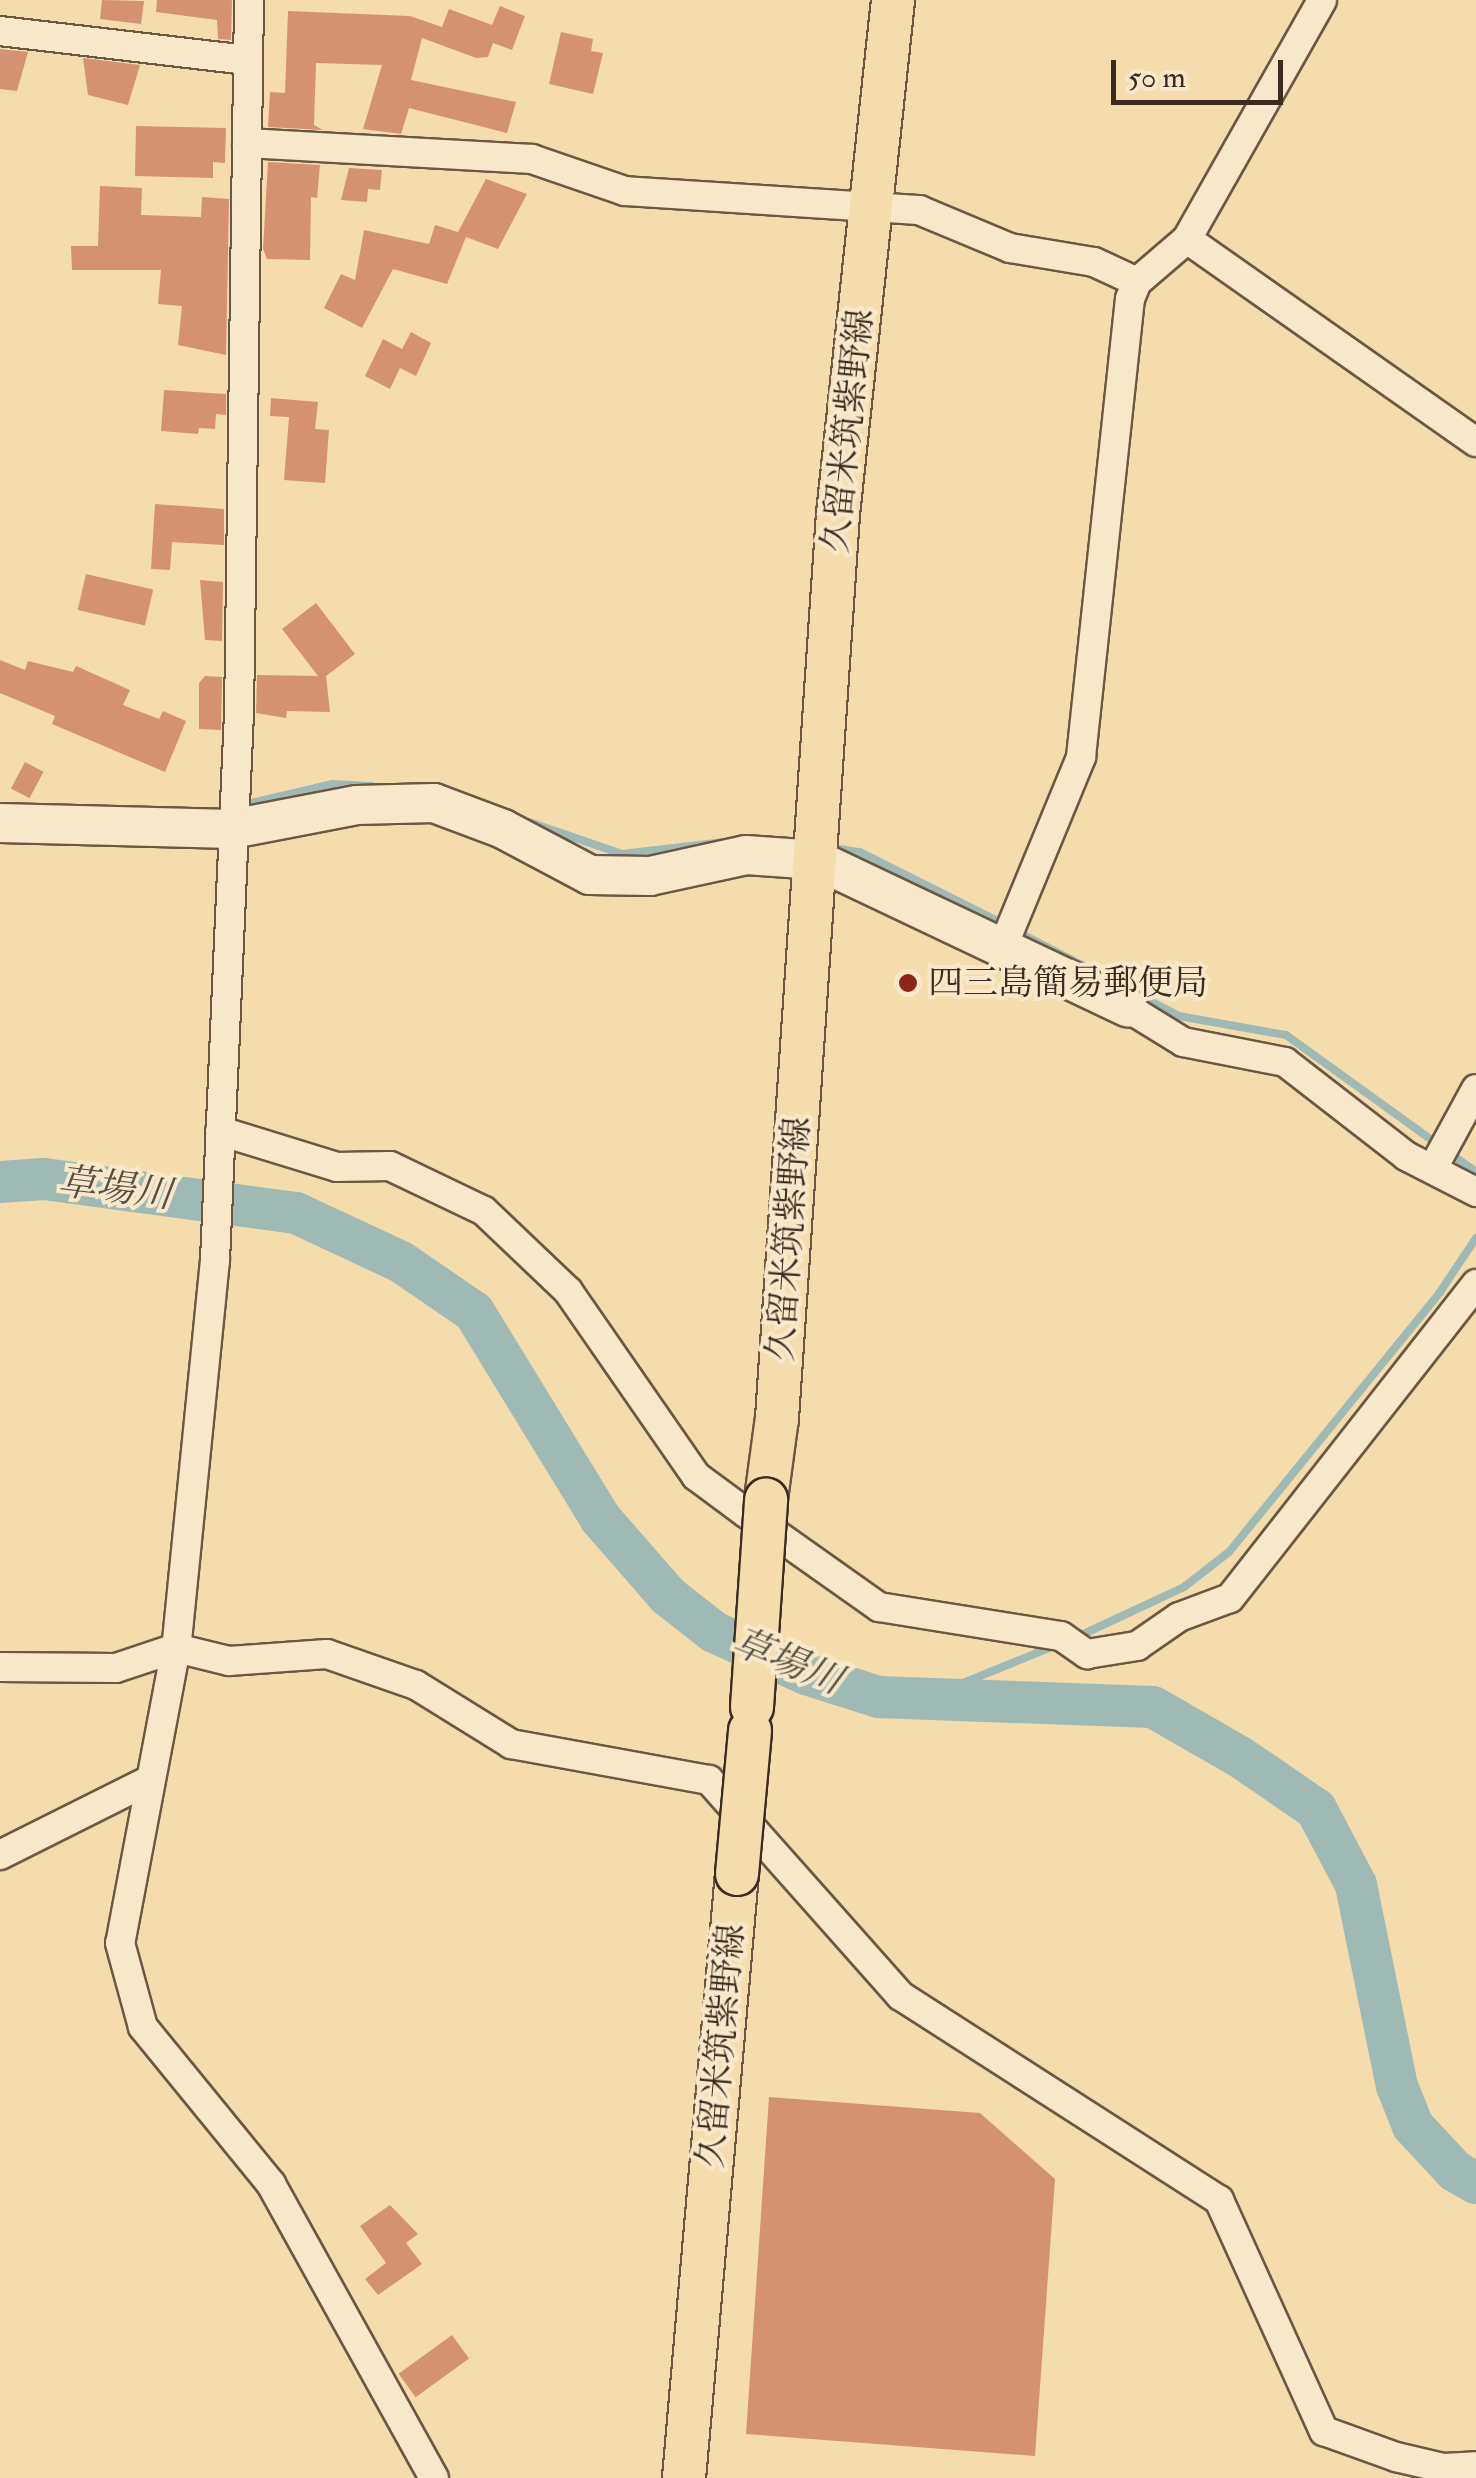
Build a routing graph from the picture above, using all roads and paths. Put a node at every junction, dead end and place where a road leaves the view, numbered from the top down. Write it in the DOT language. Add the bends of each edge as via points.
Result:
graph roads {
  1 [pos="249,0"];
  2 [pos="893,0"];
  3 [pos="1322,0"];
  4 [pos="0,30"];
  5 [pos="247,60"];
  6 [pos="247,143"];
  7 [pos="872,204"];
  8 [pos="1188,239"];
  9 [pos="1137,282"];
  10 [pos="1476,442"];
  11 [pos="0,823"];
  12 [pos="232,828"];
  13 [pos="817,860"];
  14 [pos="1002,948"];
  15 [pos="1128,1008"];
  16 [pos="1476,1090"];
  17 [pos="219,1138"];
  18 [pos="1433,1168"];
  19 [pos="1476,1192"];
  20 [pos="1476,1284"];
  21 [pos="176,1648"];
  22 [pos="0,1668"];
  23 [pos="146,1782"];
  24 [pos="0,1854"];
  25 [pos="1476,2466"];
  26 [pos="434,2478"];
  27 [pos="684,2478"];
  1 -- 5 [label="street"];
  2 -- 7 [label="main road, 久留米筑紫野線"];
  3 -- 8 [label="street"];
  4 -- 5 [label="street"];
  5 -- 6 [label="street"];
  6 -- 7 [label="street" via="532,158 625,191"];
  6 -- 12 [label="street"];
  7 -- 9 [label="street" via="919,210 1010,248 1094,262"];
  7 -- 13 [label="main road, 久留米筑紫野線" via="838,514"];
  8 -- 9 [label="street"];
  8 -- 10 [label="street"];
  9 -- 14 [label="street" via="1081,757"];
  11 -- 12 [label="street"];
  12 -- 13 [label="street" via="358,805 434,803 504,829 590,874 650,876 746,855"];
  12 -- 17 [label="street"];
  13 -- 14 [label="street"];
  13 -- 27 [label="main road, 久留米筑紫野線, bridge"];
  14 -- 15 [label="street"];
  15 -- 18 [label="street" via="1182,1042 1284,1062 1406,1156"];
  16 -- 18 [label="street"];
  17 -- 20 [label="street" via="337,1168 390,1166 484,1212 568,1291 696,1476 746,1513 879,1607 1061,1636 1087,1654 1137,1646 1179,1617 1230,1598"];
  17 -- 21 [label="street" via="215,1251"];
  18 -- 19 [label="street"];
  21 -- 22 [label="street" via="116,1668"];
  21 -- 23 [label="street"];
  21 -- 25 [label="street" via="229,1660 327,1654 416,1685 511,1744 710,1780 901,1996 1219,2200 1324,2432 1443,2468"];
  23 -- 24 [label="street"];
  23 -- 26 [label="street" via="120,1944 143,2027 271,2184"];
}
